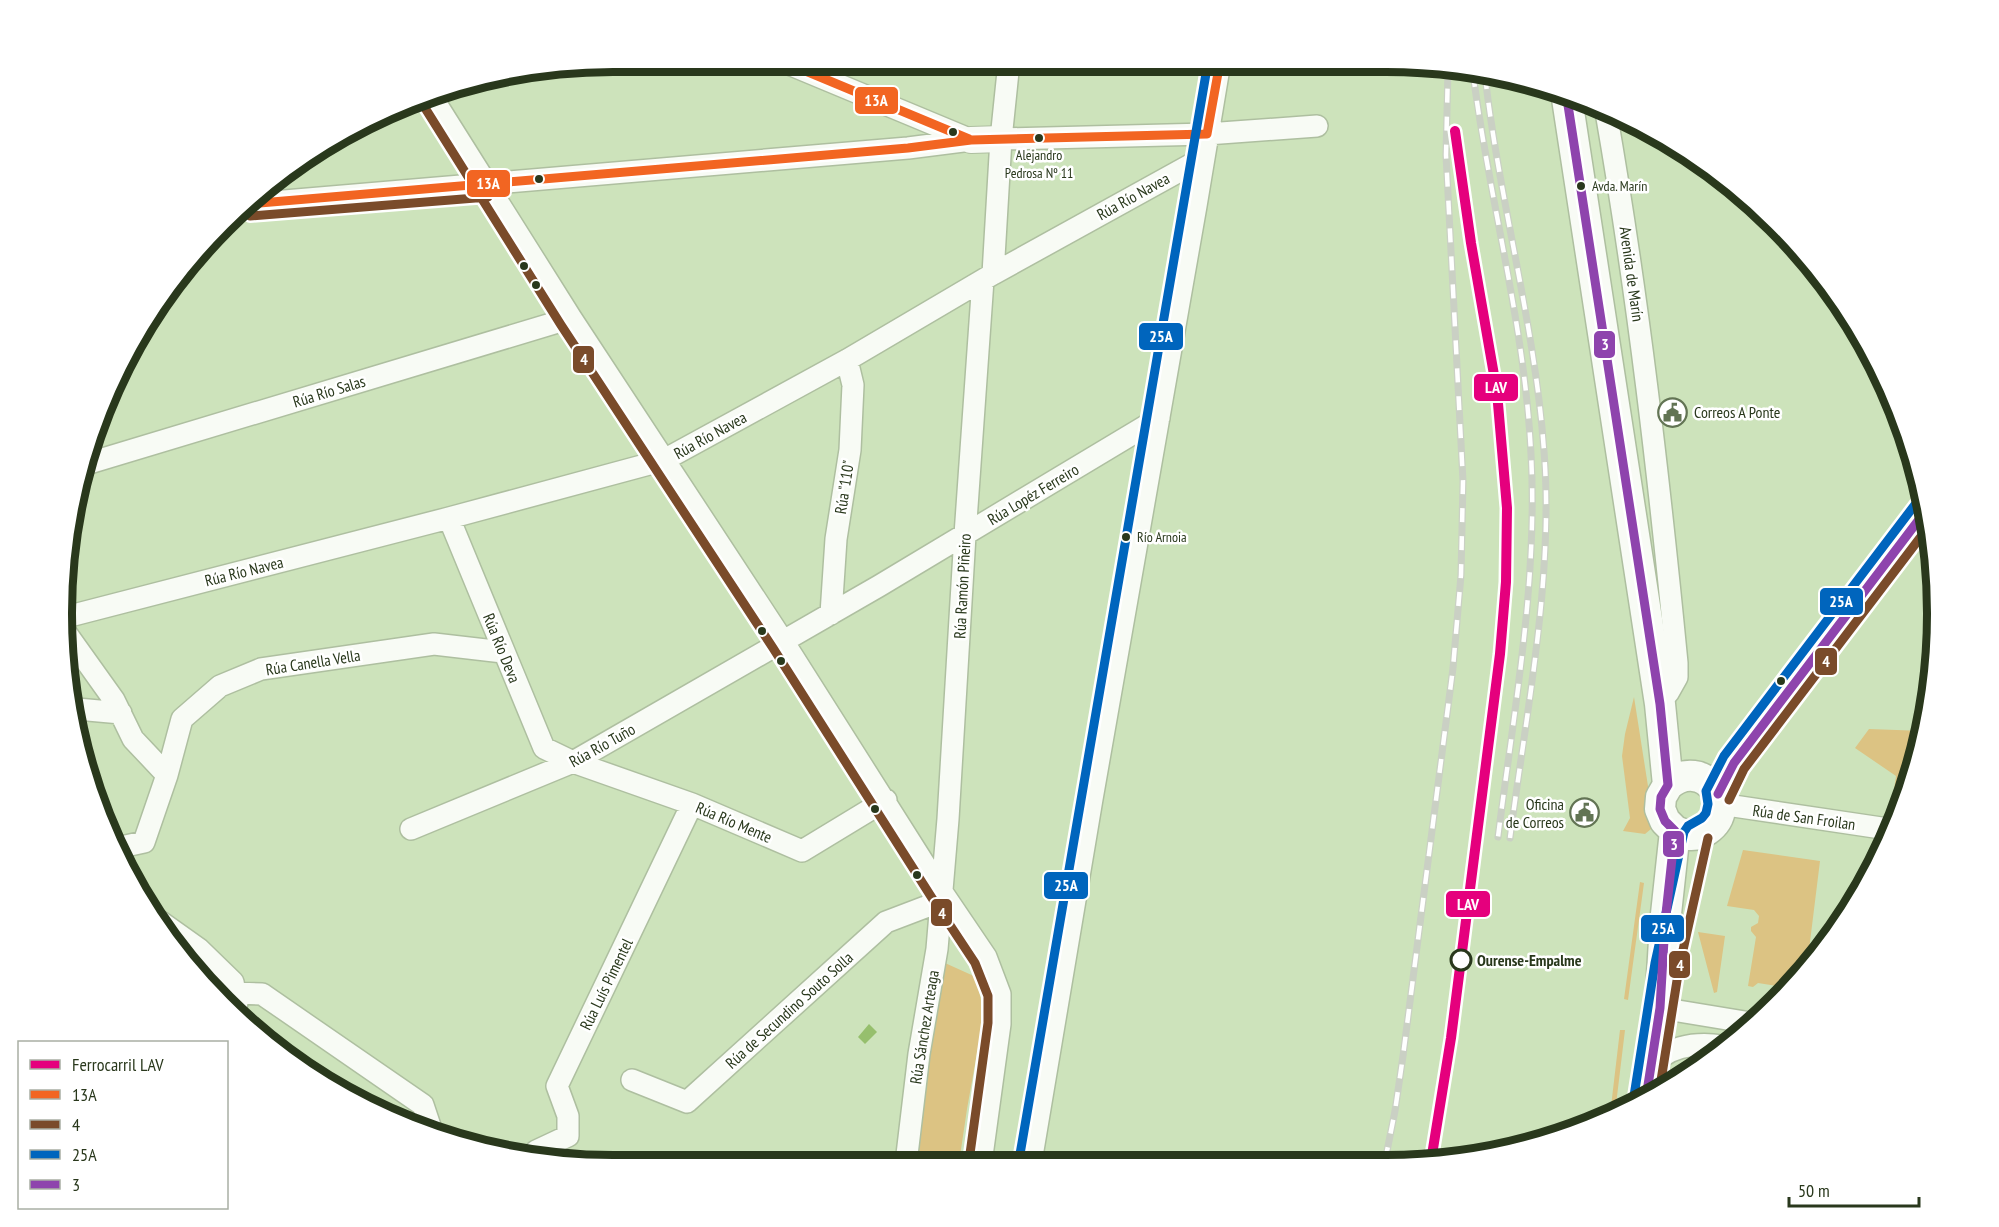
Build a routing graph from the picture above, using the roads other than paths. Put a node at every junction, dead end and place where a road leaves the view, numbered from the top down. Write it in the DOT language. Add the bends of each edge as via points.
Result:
graph roads {
  1 [pos="825,72"];
  2 [pos="1008,72"];
  3 [pos="1218,72"];
  4 [pos="435,102"];
  5 [pos="1568,104"];
  6 [pos="923,119"];
  7 [pos="1607,120"];
  8 [pos="1317,126"];
  9 [pos="1207,134"];
  10 [pos="1001,138"];
  11 [pos="971,140"];
  12 [pos="919,146"];
  13 [pos="1203,158"];
  14 [pos="487,185"];
  15 [pos="260,203"];
  16 [pos="988,277"];
  17 [pos="571,318"];
  18 [pos="847,360"];
  19 [pos="1159,418"];
  20 [pos="1654,437"];
  21 [pos="1621,446"];
  22 [pos="664,460"];
  23 [pos="94,462"];
  24 [pos="449,518"];
  25 [pos="1919,520"];
  26 [pos="965,535"];
  27 [pos="831,614"];
  28 [pos="72,615"];
  29 [pos="1661,631"];
  30 [pos="783,641"];
  31 [pos="73,642"];
  32 [pos="503,652"];
  33 [pos="81,709"];
  34 [pos="121,713"];
  35 [pos="573,762"];
  36 [pos="167,775"];
  37 [pos="1677,780"];
  38 [pos="1719,799"];
  39 [pos="886,800"];
  40 [pos="692,804"];
  41 [pos="411,829"];
  42 [pos="1685,833"];
  43 [pos="1880,834"];
  44 [pos="125,846"];
  45 [pos="942,892"];
  46 [pos="178,934"];
  47 [pos="235,999"];
  48 [pos="1659,1008"];
  49 [pos="1742,1022"];
  50 [pos="1712,1045"];
  51 [pos="632,1080"];
  52 [pos="1648,1085"];
  53 [pos="429,1122"];
  54 [pos="539,1149"];
  55 [pos="907,1155"];
  56 [pos="982,1155"];
  57 [pos="1032,1155"];
  1 -- 6 [label="street"];
  2 -- 10 [label="street, Rúa Ramón Piñeiro"];
  3 -- 9 [label="street"];
  4 -- 14 [label="street"];
  5 -- 21 [label="main road, Avenida de Marín"];
  6 -- 11 [label="street"];
  6 -- 12 [label="street"];
  7 -- 20 [label="street, Avenida de Marín"];
  8 -- 9 [label="street"];
  9 -- 10 [label="street"];
  9 -- 13 [label="street"];
  10 -- 11 [label="street"];
  10 -- 16 [label="street, Rúa Ramón Piñeiro"];
  11 -- 12 [label="street"];
  12 -- 14 [label="street"];
  13 -- 16 [label="street, Rúa Río Navea"];
  13 -- 19 [label="street"];
  14 -- 15 [label="street"];
  14 -- 17 [label="street"];
  16 -- 18 [label="street, Rúa Río Navea"];
  16 -- 26 [label="street, Rúa Ramón Piñeiro"];
  17 -- 22 [label="street"];
  17 -- 23 [label="street, Rúa Río Salas"];
  18 -- 22 [label="street, Rúa Río Navea"];
  18 -- 27 [label="street, Rúa \"110\"" via="853,386 850,450 836,539"];
  19 -- 26 [label="street, Rúa Lopéz Ferreiro"];
  19 -- 57 [label="street"];
  20 -- 21 [label="street"];
  20 -- 29 [label="street, Avenida de Marín"];
  21 -- 29 [label="main road, Avenida de Marín"];
  22 -- 24 [label="street, Rúa Río Navea"];
  22 -- 30 [label="street"];
  24 -- 28 [label="street, Rúa Río Navea"];
  24 -- 32 [label="street, Rúa Río Deva"];
  25 -- 38 [label="street" via="1734,763"];
  26 -- 27 [label="street, Rúa Lopéz Ferreiro"];
  26 -- 45 [label="street, Rúa Ramón Piñeiro"];
  27 -- 30 [label="street, Rúa Lopéz Ferreiro"];
  29 -- 37 [label="main road, Avenida de Marín" via="1659,702"];
  30 -- 35 [label="street, Rúa Río Tuño"];
  30 -- 39 [label="street"];
  31 -- 34 [label="street"];
  32 -- 35 [label="street, Rúa Río Deva" via="544,748"];
  32 -- 36 [label="street, Rúa Canella Vella" via="434,644 261,669 220,686 182,719"];
  33 -- 34 [label="street"];
  34 -- 36 [label="street" via="133,739"];
  35 -- 40 [label="street, Rúa Río Mente"];
  35 -- 41 [label="street, Rúa Río Tuño"];
  36 -- 44 [label="street, Rúa Canella Vella" via="144,842"];
  37 -- 38 [label="main road" via="1705,779"];
  37 -- 42 [label="main road" via="1661,797 1660,809 1665,821"];
  38 -- 42 [label="main road" via="1714,823 1703,832"];
  38 -- 43 [label="street, Rúa de San Froilan"];
  39 -- 40 [label="street, Rúa Río Mente" via="802,851"];
  39 -- 45 [label="street"];
  40 -- 54 [label="street, Rúa Luís Pimentel" via="557,1086 568,1116 568,1136"];
  42 -- 48 [label="main road" via="1686,875"];
  45 -- 51 [label="street, Rúa de Secundino Souto Solla" via="928,906 886,922 687,1102"];
  45 -- 55 [label="street, Rúa Sánchez Arteaga"];
  45 -- 56 [label="street" via="986,957 1000,994 1000,1024"];
  46 -- 47 [label="street" via="233,982"];
  47 -- 53 [label="street" via="262,994 423,1105"];
  48 -- 49 [label="street"];
  48 -- 52 [label="main road"];
  50 -- 52 [label="street" via="1695,1044 1661,1057 1654,1063"];
}
